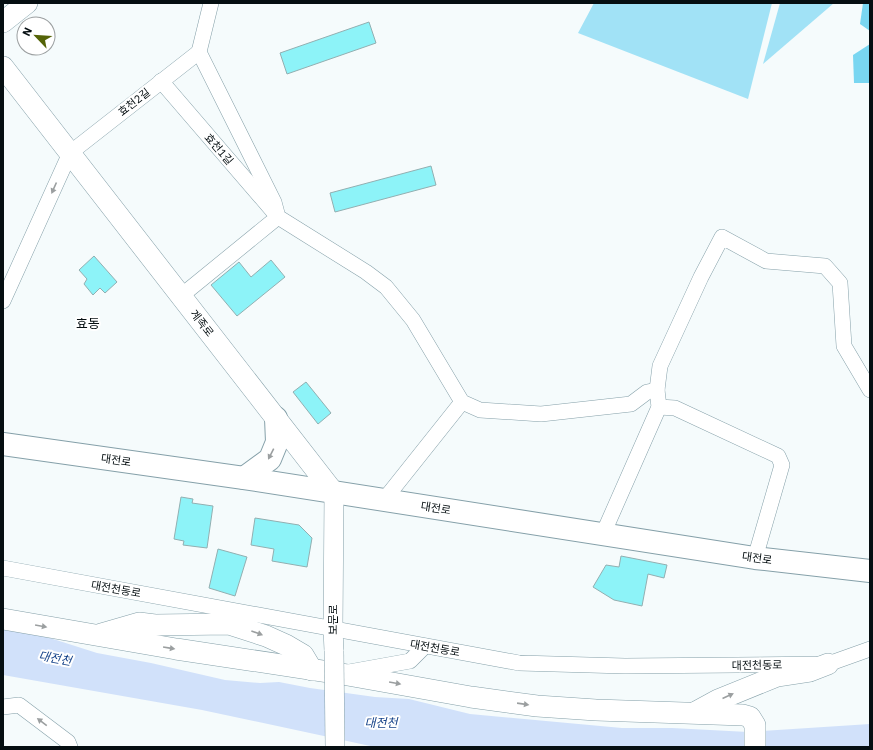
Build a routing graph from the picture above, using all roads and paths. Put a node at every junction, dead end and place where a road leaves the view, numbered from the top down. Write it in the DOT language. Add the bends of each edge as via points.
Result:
graph roads {
  1 [pos="27,3"];
  2 [pos="211,3"];
  3 [pos="3,22"];
  4 [pos="199,52"];
  5 [pos="3,67"];
  6 [pos="161,81"];
  7 [pos="70,153"];
  8 [pos="278,217"];
  9 [pos="181,296"];
  10 [pos="3,301"];
  11 [pos="657,390"];
  12 [pos="870,390"];
  13 [pos="462,402"];
  14 [pos="659,407"];
  15 [pos="276,418"];
  16 [pos="3,444"];
  17 [pos="244,478"];
  18 [pos="334,493"];
  19 [pos="384,500"];
  20 [pos="603,534"];
  21 [pos="755,558"];
  22 [pos="3,568"];
  23 [pos="870,571"];
  24 [pos="230,617"];
  25 [pos="3,619"];
  26 [pos="333,629"];
  27 [pos="95,636"];
  28 [pos="425,646"];
  29 [pos="870,649"];
  30 [pos="828,664"];
  31 [pos="312,670"];
  32 [pos="342,674"];
  33 [pos="3,707"];
  34 [pos="694,713"];
  35 [pos="70,747"];
  36 [pos="335,747"];
  37 [pos="755,747"];
  1 -- 3 [label="main road"];
  2 -- 4 [label="street"];
  4 -- 6 [label="street, 효천2길"];
  4 -- 8 [label="street" via="274,202"];
  5 -- 7 [label="main road, 계족로"];
  6 -- 7 [label="street, 효천2길"];
  6 -- 8 [label="street, 효천1길"];
  7 -- 9 [label="main road, 계족로"];
  7 -- 10 [label="street, one-way"];
  8 -- 9 [label="street"];
  8 -- 13 [label="street, 효천1길" via="386,287 413,320"];
  9 -- 15 [label="main road, 계족로"];
  11 -- 12 [label="street" via="660,366 722,237 766,260 824,266 840,283 844,346"];
  11 -- 13 [label="street" via="647,392 631,404 541,414 480,410"];
  11 -- 14 [label="street"];
  13 -- 19 [label="street"];
  14 -- 20 [label="street"];
  14 -- 21 [label="street" via="675,408 778,456 782,465"];
  15 -- 17 [label="main road, one-way" via="277,442 270,459"];
  15 -- 18 [label="main road, 계족로"];
  16 -- 17 [label="main road, 대전로"];
  17 -- 18 [label="main road, 대전로"];
  18 -- 19 [label="main road, 대전로"];
  18 -- 26 [label="street, 보문로"];
  19 -- 20 [label="main road, 대전로"];
  20 -- 21 [label="main road, 대전로"];
  21 -- 23 [label="main road, 대전로"];
  22 -- 24 [label="street, 대전천동로"];
  24 -- 26 [label="street, 대전천동로"];
  24 -- 27 [label="main road" via="155,625 139,623"];
  24 -- 31 [label="main road, one-way" via="303,655"];
  25 -- 27 [label="main road, one-way"];
  26 -- 28 [label="street, 대전천동로"];
  26 -- 36 [label="street, 보문로, bridge"];
  27 -- 31 [label="main road, one-way"];
  28 -- 30 [label="street, 대전천동로" via="519,663 625,666"];
  28 -- 32 [label="street" via="410,661"];
  29 -- 30 [label="street, 대전천동로"];
  34 -- 30 [label="main road, one-way" via="718,700 777,676 810,671"];
  31 -- 32 [label="main road"];
  32 -- 34 [label="main road, one-way" via="537,706"];
  35 -- 33 [label="street, one-way" via="68,742 21,698"];
  34 -- 37 [label="main road" via="750,717 754,725"];
}
